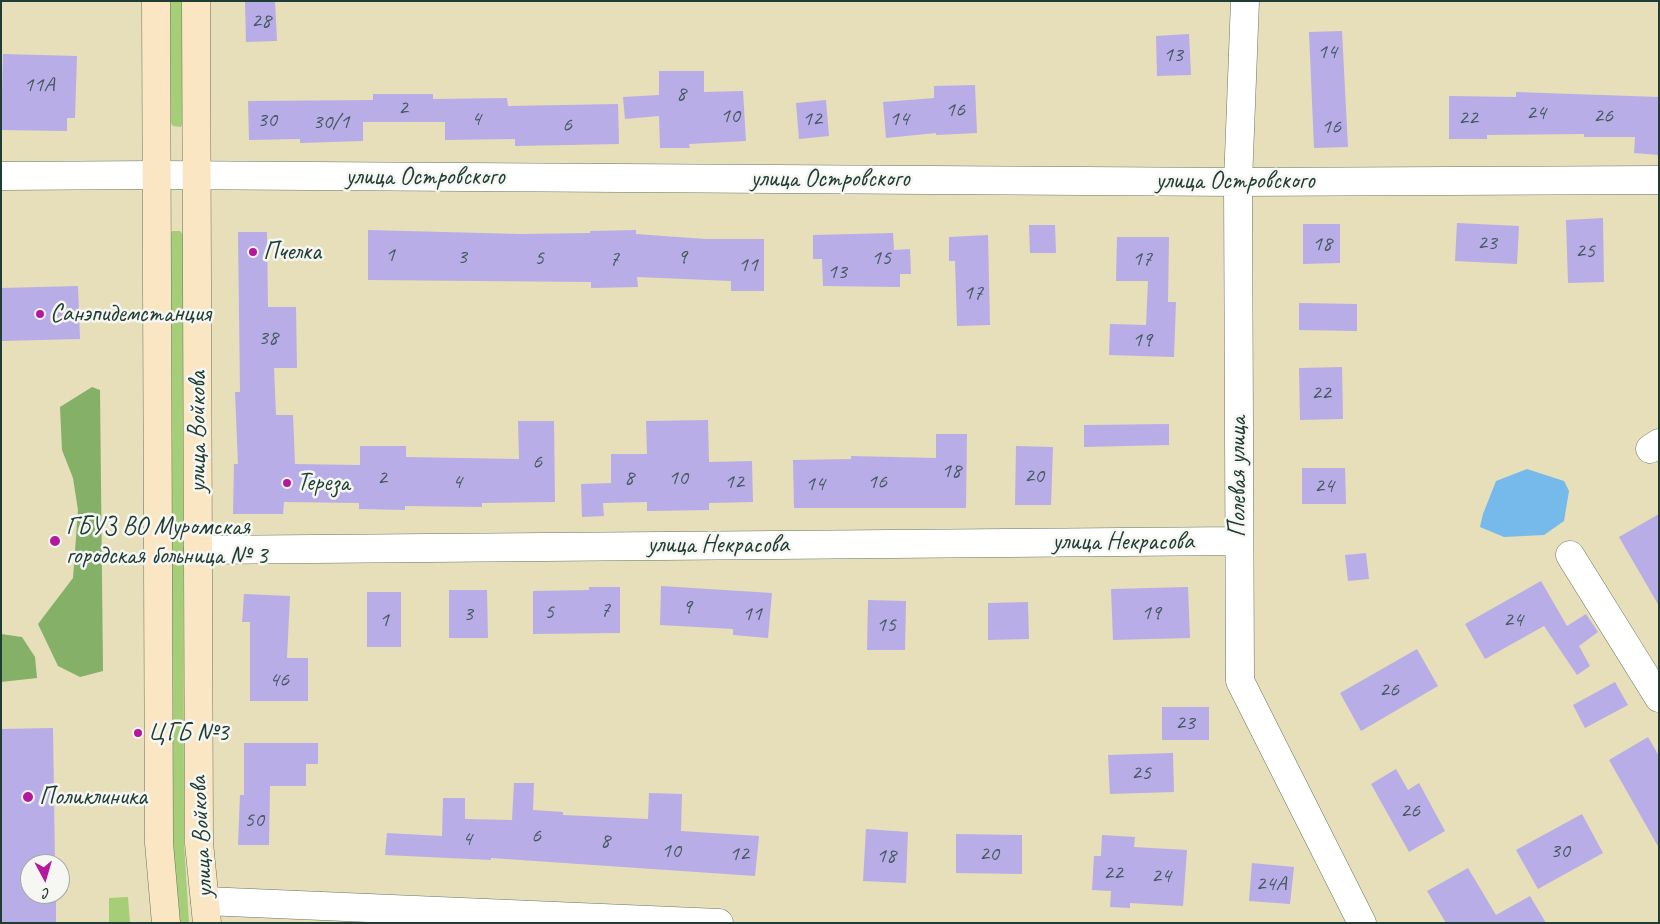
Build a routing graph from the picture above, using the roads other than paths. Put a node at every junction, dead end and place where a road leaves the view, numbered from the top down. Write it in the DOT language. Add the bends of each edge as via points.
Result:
graph roads {
  1 [pos="156,1"];
  2 [pos="196,1"];
  3 [pos="1245,1"];
  4 [pos="156,175"];
  5 [pos="197,175"];
  6 [pos="1,176"];
  7 [pos="1659,180"];
  8 [pos="1238,182"];
  9 [pos="1238,541"];
  10 [pos="198,550"];
  11 [pos="1570,555"];
  12 [pos="1659,698"];
  13 [pos="206,912"];
  14 [pos="166,923"];
  15 [pos="718,923"];
  16 [pos="1362,923"];
  1 -- 4 [label="main road, улица Войкова"];
  2 -- 5 [label="main road, улица Войкова"];
  3 -- 8 [label="street, Полевая улица"];
  4 -- 5 [label="street, улица Островского"];
  4 -- 6 [label="street, улица Островского"];
  4 -- 14 [label="main road, улица Войкова" via="159,843"];
  5 -- 8 [label="street, улица Островского"];
  5 -- 10 [label="main road, улица Войкова"];
  7 -- 8 [label="street, улица Островского"];
  8 -- 9 [label="street, Полевая улица"];
  9 -- 10 [label="street, улица Некрасова"];
  9 -- 16 [label="street, Полевая улица" via="1240,681"];
  10 -- 13 [label="main road, улица Войкова" via="199,843"];
  11 -- 12 [label="street"];
  13 -- 15 [label="street"];
}
